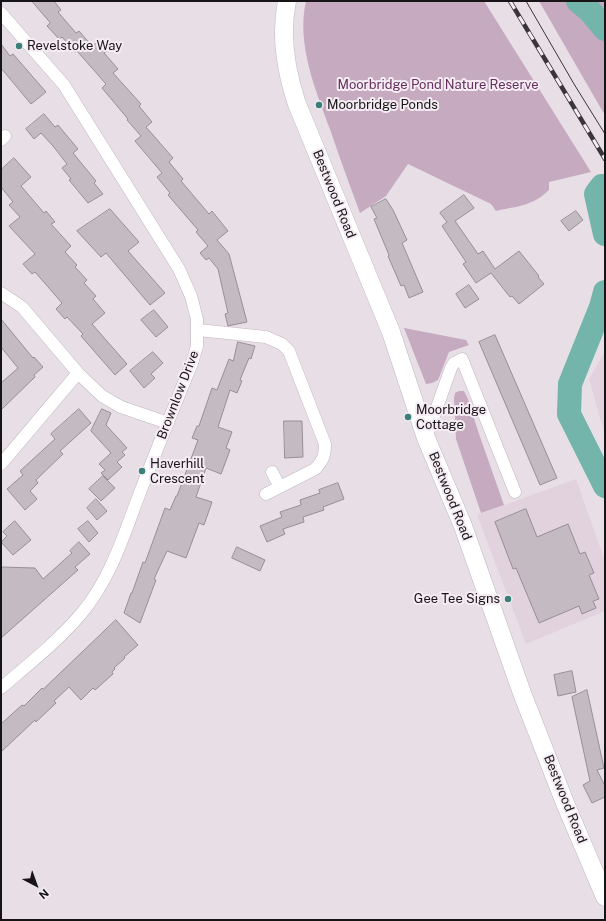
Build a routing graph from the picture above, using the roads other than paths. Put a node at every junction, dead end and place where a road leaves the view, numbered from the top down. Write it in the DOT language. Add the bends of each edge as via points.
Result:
graph roads {
  1 [pos="287,1"];
  2 [pos="1,13"];
  3 [pos="1,293"];
  4 [pos="198,330"];
  5 [pos="78,373"];
  6 [pos="168,423"];
  7 [pos="426,438"];
  8 [pos="1,464"];
  9 [pos="272,472"];
  10 [pos="510,486"];
  11 [pos="280,487"];
  12 [pos="266,494"];
  13 [pos="1,688"];
  14 [pos="605,897"];
  1 -- 7 [label="main road, Bestwood Road" via="284,12 284,43 294,97 391,332"];
  2 -- 4 [label="street, Brownlow Drive" via="64,85 179,269 195,308"];
  3 -- 5 [label="street" via="22,307"];
  4 -- 6 [label="street, Brownlow Drive" via="192,363"];
  4 -- 11 [label="street" via="266,337 282,344 289,351 325,444 325,453 315,469"];
  5 -- 6 [label="street" via="102,396 121,407"];
  5 -- 8 [label="street"];
  6 -- 13 [label="street, Brownlow Drive" via="114,561 103,581 81,613 61,635"];
  7 -- 10 [label="street" via="451,368 462,359"];
  7 -- 14 [label="main road, Bestwood Road" via="463,526 522,693"];
  9 -- 11 [label="street"];
  11 -- 12 [label="street"];
}
